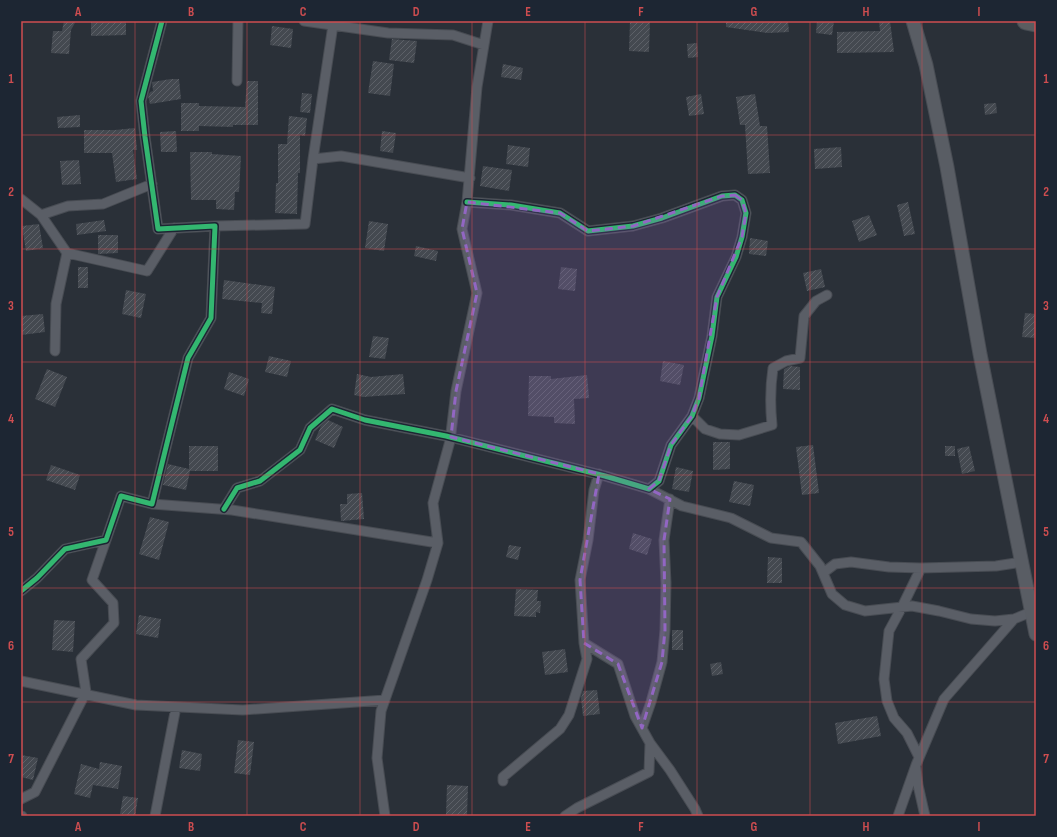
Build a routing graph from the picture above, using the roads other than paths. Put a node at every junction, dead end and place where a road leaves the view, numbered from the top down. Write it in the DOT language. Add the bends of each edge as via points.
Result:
graph roads {
  1 [pos="162,21"];
  2 [pos="238,21"];
  3 [pos="304,21"];
  4 [pos="488,21"];
  5 [pos="913,21"];
  6 [pos="1026,21"];
  7 [pos="1036,23"];
  8 [pos="333,25"];
  9 [pos="484,45"];
  10 [pos="237,81"];
  11 [pos="313,159"];
  12 [pos="470,178"];
  13 [pos="152,184"];
  14 [pos="21,199"];
  15 [pos="468,202"];
  16 [pos="41,215"];
  17 [pos="215,226"];
  18 [pos="174,228"];
  19 [pos="67,253"];
  20 [pos="828,295"];
  21 [pos="55,351"];
  22 [pos="692,416"];
  23 [pos="451,437"];
  24 [pos="599,474"];
  25 [pos="649,489"];
  26 [pos="670,500"];
  27 [pos="152,504"];
  28 [pos="224,509"];
  29 [pos="106,540"];
  30 [pos="438,543"];
  31 [pos="1022,562"];
  32 [pos="921,568"];
  33 [pos="823,573"];
  34 [pos="21,591"];
  35 [pos="902,607"];
  36 [pos="1032,612"];
  37 [pos="1014,619"];
  38 [pos="1036,634"];
  39 [pos="584,643"];
  40 [pos="21,681"];
  41 [pos="85,694"];
  42 [pos="385,700"];
  43 [pos="176,707"];
  44 [pos="642,728"];
  45 [pos="650,743"];
  46 [pos="918,761"];
  47 [pos="503,780"];
  48 [pos="21,799"];
  49 [pos="155,816"];
  50 [pos="385,816"];
  51 [pos="565,816"];
  52 [pos="698,816"];
  53 [pos="898,816"];
  54 [pos="925,816"];
  1 -- 13 [label="street" via="141,101"];
  2 -- 10 [label="street"];
  3 -- 8 [label="street"];
  4 -- 9 [label="street"];
  5 -- 31 [label="street" via="926,65 947,167 980,354"];
  6 -- 7 [label="highway"];
  8 -- 9 [label="street" via="388,33 453,35"];
  8 -- 11 [label="street"];
  9 -- 12 [label="street" via="477,87"];
  11 -- 12 [label="street" via="340,156"];
  11 -- 17 [label="street" via="305,224"];
  12 -- 15 [label="street"];
  13 -- 16 [label="street" via="103,204 68,206"];
  13 -- 18 [label="street" via="158,229"];
  14 -- 16 [label="street"];
  15 -- 22 [label="street" via="511,205 560,213 588,231 633,226 722,196 735,195 742,200 746,213 742,237 736,257 717,297 699,398"];
  15 -- 23 [label="street" via="462,229 477,293 456,391"];
  16 -- 19 [label="street"];
  17 -- 18 [label="street"];
  17 -- 27 [label="street" via="211,318 188,358"];
  18 -- 19 [label="street" via="147,271"];
  19 -- 21 [label="street" via="56,304"];
  20 -- 22 [label="street" via="816,301 804,316 800,358 786,361 773,368 770,401 772,425 739,435 720,434 706,429"];
  22 -- 25 [label="street" via="671,445 659,480"];
  23 -- 24 [label="street"];
  23 -- 28 [label="street" via="365,420 332,409 310,428 300,450 260,481 237,488"];
  23 -- 30 [label="street" via="433,503"];
  24 -- 25 [label="street"];
  24 -- 39 [label="street" via="594,490 580,580"];
  25 -- 26 [label="street"];
  26 -- 33 [label="street" via="682,506 732,518 771,538 801,542"];
  26 -- 44 [label="street" via="664,540 666,583 662,662"];
  27 -- 28 [label="street"];
  27 -- 29 [label="street" via="121,496"];
  28 -- 30 [label="street"];
  29 -- 34 [label="street" via="65,549"];
  29 -- 41 [label="street" via="92,580 113,603 114,623 81,659"];
  30 -- 42 [label="street"];
  31 -- 32 [label="street" via="996,566"];
  31 -- 36 [label="street"];
  32 -- 33 [label="street" via="851,562 835,564"];
  32 -- 35 [label="street"];
  33 -- 35 [label="street" via="832,594 845,605 865,611"];
  35 -- 37 [label="street" via="912,606 971,619"];
  35 -- 46 [label="street" via="889,631 884,679 887,701 894,718 907,733"];
  36 -- 37 [label="street"];
  36 -- 38 [label="street"];
  37 -- 46 [label="street" via="944,699"];
  39 -- 44 [label="street" via="618,664 635,716"];
  39 -- 47 [label="street" via="587,659 569,715 560,730 503,777"];
  40 -- 41 [label="street"];
  41 -- 43 [label="street" via="136,705"];
  41 -- 48 [label="street" via="35,792"];
  42 -- 43 [label="street" via="243,710"];
  42 -- 50 [label="street" via="381,711 377,758"];
  43 -- 49 [label="street"];
  44 -- 45 [label="street"];
  45 -- 51 [label="street" via="649,772"];
  45 -- 52 [label="street"];
  46 -- 53 [label="street"];
  46 -- 54 [label="street" via="918,785"];
}
